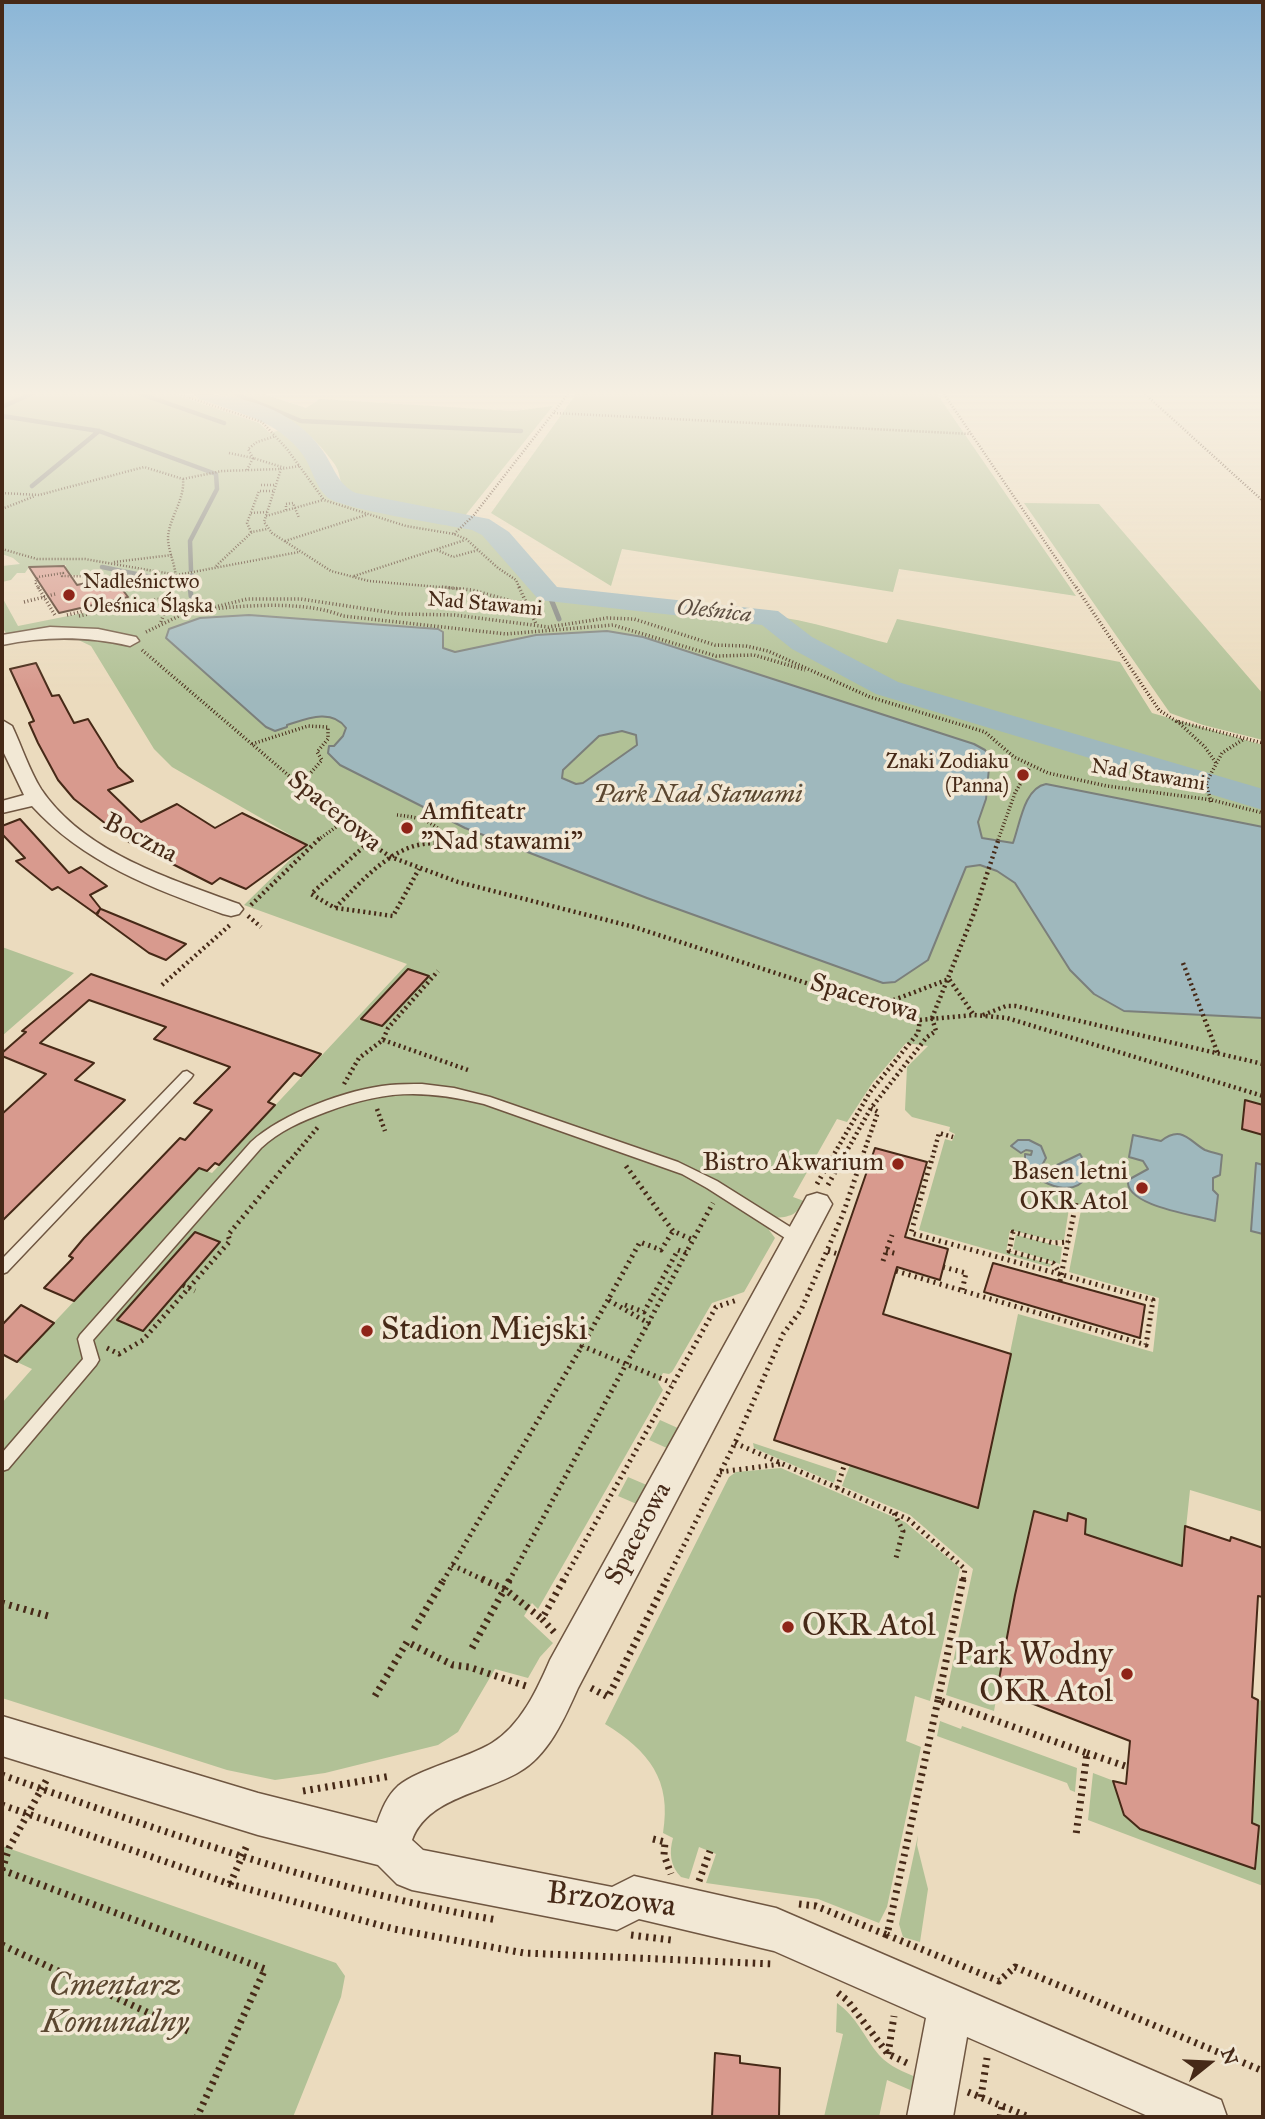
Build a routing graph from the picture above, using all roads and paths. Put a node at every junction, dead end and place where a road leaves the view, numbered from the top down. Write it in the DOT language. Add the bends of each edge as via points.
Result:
graph roads {
  1 [pos="2,493"];
  2 [pos="47,493"];
  3 [pos="184,493"];
  4 [pos="258,493"];
  5 [pos="273,493"];
  6 [pos="319,493"];
  7 [pos="491,493"];
  8 [pos="1011,493"];
  9 [pos="12,494"];
  10 [pos="39,495"];
  11 [pos="301,500"];
  12 [pos="324,500"];
  13 [pos="13,504"];
  14 [pos="303,506"];
  15 [pos="295,508"];
  16 [pos="2,509"];
  17 [pos="251,513"];
  18 [pos="267,513"];
  19 [pos="368,515"];
  20 [pos="299,518"];
  21 [pos="267,529"];
  22 [pos="252,532"];
  23 [pos="454,534"];
  24 [pos="466,539"];
  25 [pos="284,541"];
  26 [pos="2,549"];
  27 [pos="436,549"];
  28 [pos="479,549"];
  29 [pos="300,552"];
  30 [pos="172,555"];
  31 [pos="108,563"];
  32 [pos="216,567"];
  33 [pos="177,575"];
  34 [pos="112,577"];
  35 [pos="352,577"];
  36 [pos="55,594"];
  37 [pos="44,597"];
  38 [pos="171,597"];
  39 [pos="128,598"];
  40 [pos="24,601"];
  41 [pos="527,602"];
  42 [pos="105,606"];
  43 [pos="201,610"];
  44 [pos="56,618"];
  45 [pos="69,618"];
  46 [pos="46,620"];
  47 [pos="537,624"];
  48 [pos="2,639"];
  49 [pos="130,641"];
  50 [pos="815,673"];
  51 [pos="1176,721"];
  52 [pos="2,726"];
  53 [pos="1245,739"];
  54 [pos="1263,743"];
  55 [pos="252,744"];
  56 [pos="1217,764"];
  57 [pos="1030,767"];
  58 [pos="300,785"];
  59 [pos="37,798"];
  60 [pos="1211,802"];
  61 [pos="2,807"];
  62 [pos="1263,813"];
  63 [pos="397,815"];
  64 [pos="343,822"];
  65 [pos="369,843"];
  66 [pos="391,857"];
  67 [pos="419,869"];
  68 [pos="335,908"];
  69 [pos="235,915"];
  70 [pos="1184,963"];
  71 [pos="438,971"];
  72 [pos="949,979"];
  73 [pos="162,985"];
  74 [pos="877,1006"];
  75 [pos="974,1015"];
  76 [pos="982,1015"];
  77 [pos="932,1018"];
  78 [pos="920,1020"];
  79 [pos="383,1040"];
  80 [pos="1218,1054"];
  81 [pos="1263,1064"];
  82 [pos="468,1070"];
  83 [pos="187,1075"];
  84 [pos="1263,1096"];
  85 [pos="337,1101"];
  86 [pos="870,1108"];
  87 [pos="953,1137"];
  88 [pos="611,1145"];
  89 [pos="720,1191"];
  90 [pos="824,1203"];
  91 [pos="1076,1203"];
  92 [pos="851,1216"];
  93 [pos="673,1231"];
  94 [pos="892,1235"];
  95 [pos="693,1240"];
  96 [pos="1069,1242"];
  97 [pos="813,1245"];
  98 [pos="886,1251"];
  99 [pos="687,1253"];
  100 [pos="838,1254"];
  101 [pos="897,1254"];
  102 [pos="883,1261"];
  103 [pos="943,1267"];
  104 [pos="2,1268"];
  105 [pos="896,1271"];
  106 [pos="1061,1278"];
  107 [pos="962,1291"];
  108 [pos="608,1300"];
  109 [pos="597,1303"];
  110 [pos="625,1306"];
  111 [pos="605,1307"];
  112 [pos="748,1312"];
  113 [pos="650,1324"];
  114 [pos="85,1339"];
  115 [pos="582,1346"];
  116 [pos="629,1364"];
  117 [pos="672,1383"];
  118 [pos="735,1443"];
  119 [pos="845,1463"];
  120 [pos="2,1464"];
  121 [pos="782,1464"];
  122 [pos="719,1473"];
  123 [pos="837,1488"];
  124 [pos="894,1512"];
  125 [pos="896,1558"];
  126 [pos="452,1565"];
  127 [pos="506,1590"];
  128 [pos="2,1603"];
  129 [pos="52,1617"];
  130 [pos="542,1619"];
  131 [pos="414,1629"];
  132 [pos="472,1648"];
  133 [pos="553,1667"];
  134 [pos="375,1696"];
  135 [pos="527,1699"];
  136 [pos="938,1700"];
  137 [pos="2,1736"];
  138 [pos="1087,1753"];
  139 [pos="63,1755"];
  140 [pos="1128,1766"];
  141 [pos="396,1774"];
  142 [pos="289,1792"];
  143 [pos="2,1805"];
  144 [pos="27,1814"];
  145 [pos="1076,1835"];
  146 [pos="389,1847"];
  147 [pos="710,1851"];
  148 [pos="2,1870"];
  149 [pos="696,1888"];
  150 [pos="2,1945"];
  151 [pos="773,1964"];
  152 [pos="851,1993"];
  153 [pos="889,2008"];
  154 [pos="950,2008"];
  155 [pos="188,2031"];
  156 [pos="1263,2071"];
  157 [pos="197,2117"];
  158 [pos="930,2117"];
  159 [pos="1000,2117"];
  160 [pos="1029,2117"];
  161 [pos="1204,2117"];
  1 -- 9 [label="path"];
  2 -- 10 [label="path"];
  3 -- 30 [label="path" via="168,537"];
  4 -- 17 [label="path"];
  5 -- 18 [label="path"];
  6 -- 12 [label="path"];
  7 -- 23 [label="path"];
  8 -- 51 [label="path" via="1159,710"];
  9 -- 10 [label="path"];
  9 -- 13 [label="path"];
  10 -- 13 [label="path"];
  11 -- 14 [label="path"];
  12 -- 14 [label="path"];
  12 -- 19 [label="path"];
  13 -- 16 [label="path"];
  14 -- 15 [label="path"];
  15 -- 18 [label="path"];
  15 -- 20 [label="path"];
  17 -- 18 [label="path"];
  17 -- 22 [label="path" via="247,523"];
  18 -- 21 [label="path"];
  19 -- 23 [label="path"];
  19 -- 25 [label="path"];
  21 -- 22 [label="path"];
  21 -- 25 [label="path"];
  22 -- 32 [label="path"];
  23 -- 24 [label="path"];
  24 -- 27 [label="path"];
  24 -- 28 [label="path"];
  25 -- 29 [label="path"];
  26 -- 31 [label="path" via="37,559"];
  27 -- 28 [label="path" via="453,557"];
  27 -- 35 [label="path"];
  28 -- 41 [label="path" via="516,580"];
  29 -- 32 [label="path"];
  29 -- 35 [label="path" via="324,568"];
  30 -- 31 [label="path"];
  30 -- 33 [label="path"];
  31 -- 33 [label="path"];
  32 -- 33 [label="path"];
  33 -- 38 [label="path"];
  34 -- 37 [label="path" via="62,576 64,573 38,577 35,582"];
  35 -- 41 [label="path" via="472,590"];
  36 -- 37 [label="path"];
  37 -- 40 [label="path"];
  37 -- 44 [label="path"];
  38 -- 42 [label="path"];
  38 -- 43 [label="path, Nad Stawami" via="162,622"];
  39 -- 42 [label="path"];
  41 -- 47 [label="path"];
  42 -- 44 [label="path"];
  42 -- 45 [label="path"];
  43 -- 47 [label="path, Nad Stawami" via="247,599 301,599 400,614"];
  43 -- 50 [label="path" via="324,608 343,616 506,634 612,625 716,656 754,655"];
  44 -- 46 [label="path"];
  47 -- 50 [label="path, Nad Stawami" via="548,627 634,619 715,645 756,648"];
  48 -- 49 [label="street" via="63,630"];
  49 -- 55 [label="path, Spacerowa"];
  50 -- 57 [label="path, Nad Stawami" via="870,697 990,734"];
  51 -- 53 [label="path"];
  51 -- 56 [label="path"];
  52 -- 59 [label="street, Boczna"];
  53 -- 54 [label="path"];
  53 -- 56 [label="path" via="1222,753"];
  55 -- 58 [label="path, Spacerowa"];
  55 -- 58 [label="path" via="308,726 328,727 328,739 317,752 322,760"];
  56 -- 60 [label="path" via="1207,791"];
  57 -- 60 [label="path, Nad Stawami" via="1116,789"];
  57 -- 72 [label="path" via="1016,785"];
  58 -- 64 [label="path, Spacerowa"];
  59 -- 61 [label="street"];
  59 -- 69 [label="street, Boczna" via="81,841 105,857"];
  60 -- 62 [label="path, Nad Stawami"];
  63 -- 66 [label="path" via="437,826 447,845 432,841"];
  64 -- 65 [label="path, Spacerowa"];
  64 -- 69 [label="path"];
  65 -- 66 [label="path, Spacerowa"];
  65 -- 68 [label="path" via="311,894"];
  66 -- 67 [label="path, Spacerowa"];
  66 -- 68 [label="path"];
  67 -- 68 [label="path" via="393,916"];
  67 -- 74 [label="path, Spacerowa" via="635,927"];
  69 -- 73 [label="path"];
  70 -- 80 [label="path"];
  71 -- 79 [label="path" via="388,1028"];
  72 -- 74 [label="path"];
  72 -- 75 [label="path"];
  72 -- 77 [label="path"];
  74 -- 78 [label="path, Spacerowa"];
  75 -- 76 [label="path"];
  75 -- 77 [label="path"];
  76 -- 80 [label="path" via="1016,1006"];
  76 -- 84 [label="path" via="1007,1018"];
  77 -- 78 [label="path, Spacerowa"];
  77 -- 86 [label="path, Spacerowa" via="936,1031"];
  78 -- 90 [label="path" via="918,1033 870,1092"];
  79 -- 82 [label="path"];
  79 -- 85 [label="path" via="350,1068"];
  80 -- 81 [label="path"];
  83 -- 104 [label="lane"];
  85 -- 88 [label="lane" via="394,1087 452,1090"];
  85 -- 114 [label="lane" via="261,1139"];
  85 -- 114 [label="path" via="228,1235 230,1241 143,1340 120,1354"];
  86 -- 90 [label="path, Spacerowa"];
  86 -- 90 [label="path" via="878,1112"];
  87 -- 106 [label="path" via="939,1133 909,1233"];
  88 -- 89 [label="lane" via="699,1177"];
  88 -- 93 [label="path"];
  89 -- 95 [label="path"];
  89 -- 97 [label="lane" via="771,1225"];
  90 -- 92 [label="path"];
  90 -- 97 [label="street, Spacerowa"];
  90 -- 97 [label="path"];
  91 -- 96 [label="path"];
  93 -- 95 [label="path"];
  93 -- 108 [label="path" via="661,1250 640,1242"];
  94 -- 98 [label="path"];
  95 -- 99 [label="path"];
  96 -- 106 [label="path"];
  96 -- 106 [label="path" via="1054,1243 1013,1232 1009,1251 1053,1263"];
  97 -- 100 [label="path"];
  97 -- 112 [label="street, Spacerowa"];
  97 -- 118 [label="path" via="801,1310 783,1334"];
  98 -- 101 [label="path"];
  98 -- 102 [label="path"];
  99 -- 110 [label="path" via="678,1250 644,1312"];
  99 -- 113 [label="path"];
  103 -- 107 [label="path" via="966,1273"];
  105 -- 107 [label="path"];
  106 -- 107 [label="path" via="1153,1300 1146,1345"];
  108 -- 110 [label="path"];
  108 -- 111 [label="path"];
  109 -- 111 [label="path"];
  110 -- 113 [label="path" via="632,1317"];
  111 -- 115 [label="path"];
  112 -- 117 [label="path" via="716,1307"];
  112 -- 133 [label="street, Spacerowa"];
  113 -- 116 [label="path"];
  114 -- 120 [label="lane" via="91,1360"];
  115 -- 116 [label="path"];
  115 -- 126 [label="path"];
  116 -- 117 [label="path"];
  116 -- 127 [label="path"];
  117 -- 130 [label="path"];
  118 -- 121 [label="path"];
  118 -- 122 [label="path"];
  119 -- 123 [label="path"];
  121 -- 122 [label="path"];
  121 -- 123 [label="path"];
  122 -- 133 [label="path" via="608,1697"];
  123 -- 124 [label="path"];
  124 -- 125 [label="path" via="903,1531"];
  124 -- 136 [label="path" via="965,1569"];
  126 -- 127 [label="path"];
  126 -- 131 [label="path"];
  127 -- 130 [label="path"];
  127 -- 132 [label="path"];
  128 -- 129 [label="path"];
  130 -- 133 [label="path"];
  133 -- 134 [label="path" via="453,1665 407,1642"];
  133 -- 135 [label="path"];
  133 -- 146 [label="street, Spacerowa" via="550,1706 530,1735 507,1758 414,1799 401,1814"];
  136 -- 138 [label="path"];
  136 -- 156 [label="path" via="887,1935 999,1981 1015,1967"];
  137 -- 139 [label="street, Brzozowa"];
  138 -- 140 [label="path"];
  138 -- 145 [label="path"];
  139 -- 144 [label="path"];
  139 -- 146 [label="street, Brzozowa"];
  141 -- 142 [label="path" via="317,1791"];
  143 -- 144 [label="path"];
  144 -- 148 [label="path"];
  144 -- 151 [label="path" via="230,1884 394,1929 524,1953"];
  146 -- 154 [label="street, Brzozowa" via="412,1869 617,1909 634,1897 776,1930"];
  147 -- 149 [label="path"];
  148 -- 157 [label="path" via="265,1969"];
  150 -- 155 [label="path"];
  152 -- 153 [label="path" via="825,1984 847,2000 888,2054 894,2017"];
  154 -- 158 [label="street"];
  154 -- 161 [label="street, Brzozowa"];
  159 -- 160 [label="path" via="1002,2106"];
}
